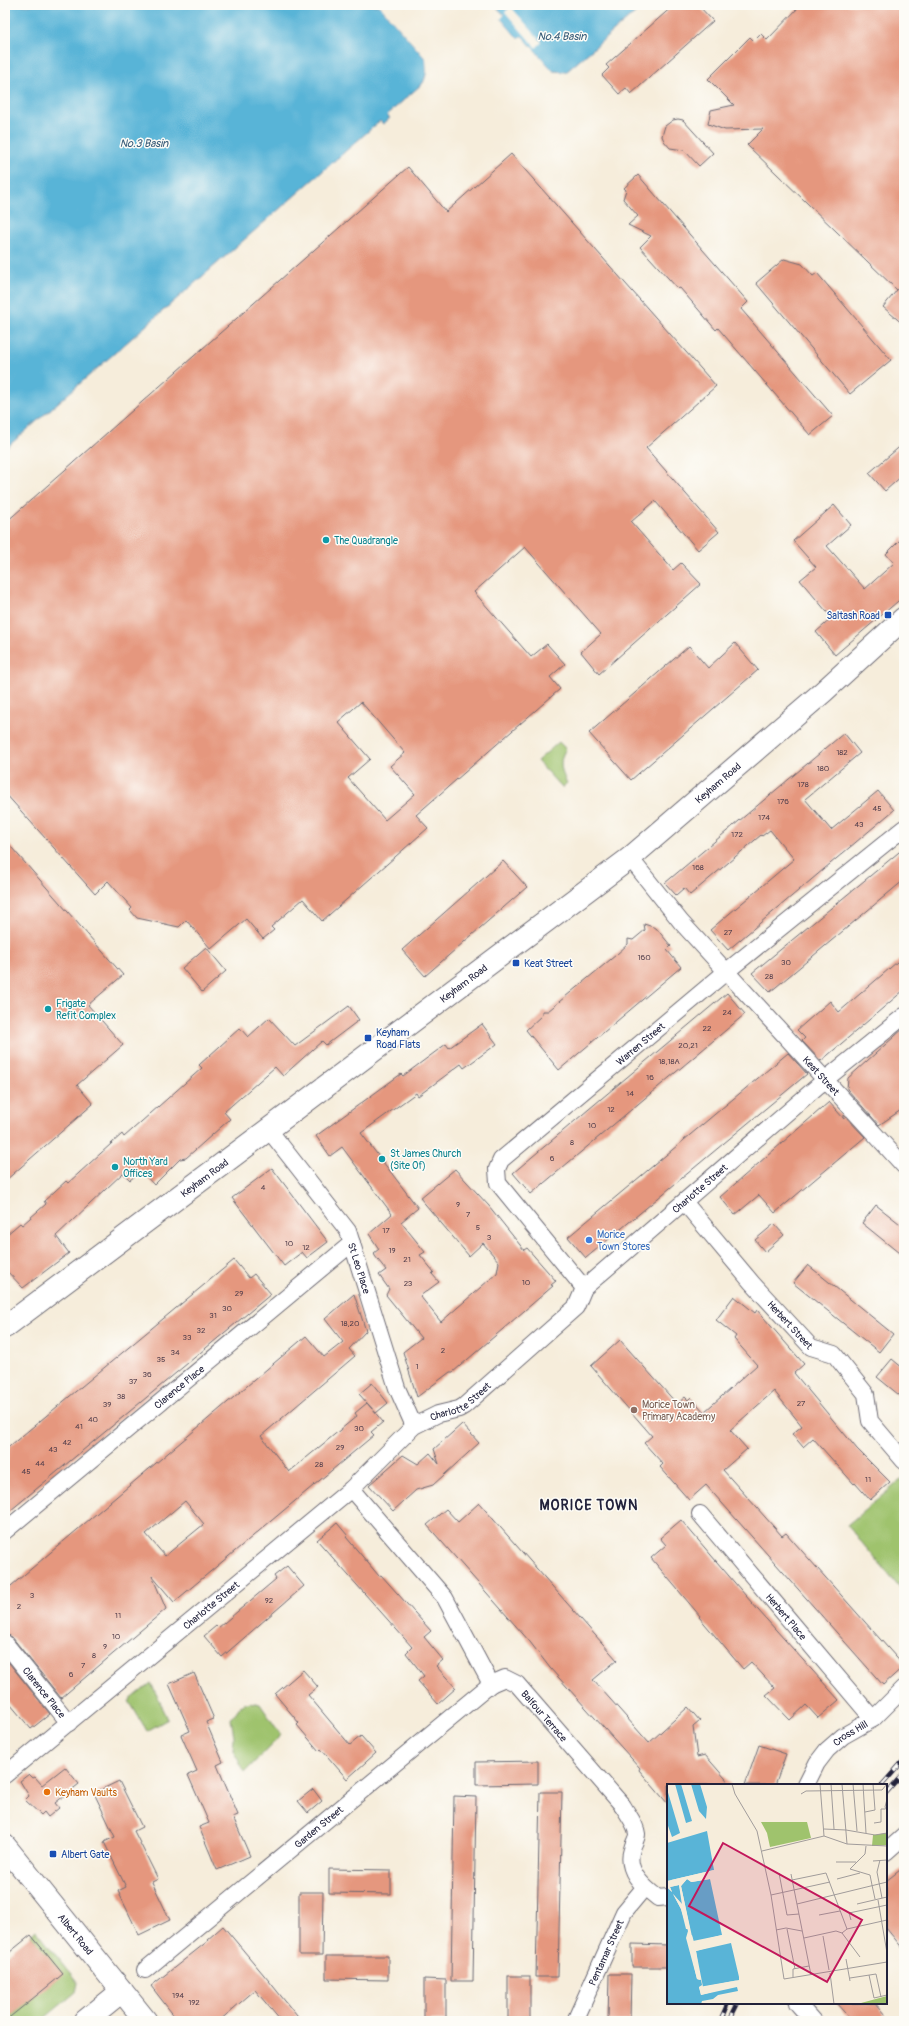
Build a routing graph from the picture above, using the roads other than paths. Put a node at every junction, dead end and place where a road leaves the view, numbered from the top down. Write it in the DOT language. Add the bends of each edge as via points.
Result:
graph roads {
  1 [pos="904,618"];
  2 [pos="904,828"];
  3 [pos="630,858"];
  4 [pos="727,971"];
  5 [pos="904,1016"];
  6 [pos="826,1079"];
  7 [pos="269,1130"];
  8 [pos="903,1162"];
  9 [pos="685,1203"];
  10 [pos="352,1243"];
  11 [pos="584,1288"];
  12 [pos="5,1327"];
  13 [pos="414,1426"];
  14 [pos="904,1461"];
  15 [pos="351,1489"];
  16 [pos="700,1514"];
  17 [pos="5,1531"];
  18 [pos="5,1643"];
  19 [pos="491,1684"];
  20 [pos="904,1688"];
  21 [pos="873,1719"];
  22 [pos="69,1723"];
  23 [pos="5,1774"];
  24 [pos="806,1784"];
  25 [pos="904,1836"];
  26 [pos="5,1846"];
  27 [pos="887,1851"];
  28 [pos="644,1888"];
  29 [pos="667,1896"];
  30 [pos="145,1970"];
  31 [pos="122,1991"];
  32 [pos="798,2004"];
  33 [pos="85,2021"];
  34 [pos="146,2021"];
  35 [pos="575,2021"];
  36 [pos="813,2021"];
  1 -- 3 [label="main road, Keyham Road" via="794,718"];
  2 -- 4 [label="street, Warren Street"];
  3 -- 4 [label="street, Keat Street" via="682,922"];
  3 -- 7 [label="main road, Keyham Road"];
  4 -- 6 [label="street, Keat Street"];
  4 -- 11 [label="street, Warren Street" via="501,1160 497,1169 498,1182"];
  5 -- 6 [label="street, Charlotte Street"];
  6 -- 8 [label="street, Keat Street"];
  6 -- 9 [label="street, Charlotte Street"];
  7 -- 10 [label="street, St Leo Place" via="348,1231"];
  7 -- 12 [label="main road, Keyham Road"];
  9 -- 11 [label="street, Charlotte Street"];
  9 -- 14 [label="street, Herbert Street" via="752,1283 811,1347 834,1354 866,1394 870,1421"];
  10 -- 13 [label="street, St Leo Place" via="397,1388"];
  10 -- 17 [label="street, Clarence Place"];
  11 -- 13 [label="street, Charlotte Street" via="576,1307 464,1406 438,1414"];
  13 -- 15 [label="street, Charlotte Street"];
  15 -- 19 [label="street" via="445,1598"];
  15 -- 22 [label="street, Charlotte Street"];
  16 -- 21 [label="street, Herbert Place"];
  18 -- 22 [label="street, Clarence Place"];
  19 -- 28 [label="street, Balfour Terrace" via="505,1678 517,1684 623,1806 637,1836 631,1850 630,1867"];
  19 -- 30 [label="street, Garden Street"];
  20 -- 21 [label="street, Cross Hill"];
  21 -- 24 [label="street, Cross Hill" via="843,1736 827,1750"];
  22 -- 23 [label="street, Charlotte Street"];
  25 -- 27 [label="street"];
  26 -- 31 [label="main road, Albert Road"];
  28 -- 29 [label="street, Balfour Terrace" via="658,1898"];
  28 -- 35 [label="street, Pentamar Street" via="624,1912"];
  31 -- 33 [label="main road"];
  31 -- 34 [label="main road, Albert Road"];
  32 -- 36 [label="street"];
}
